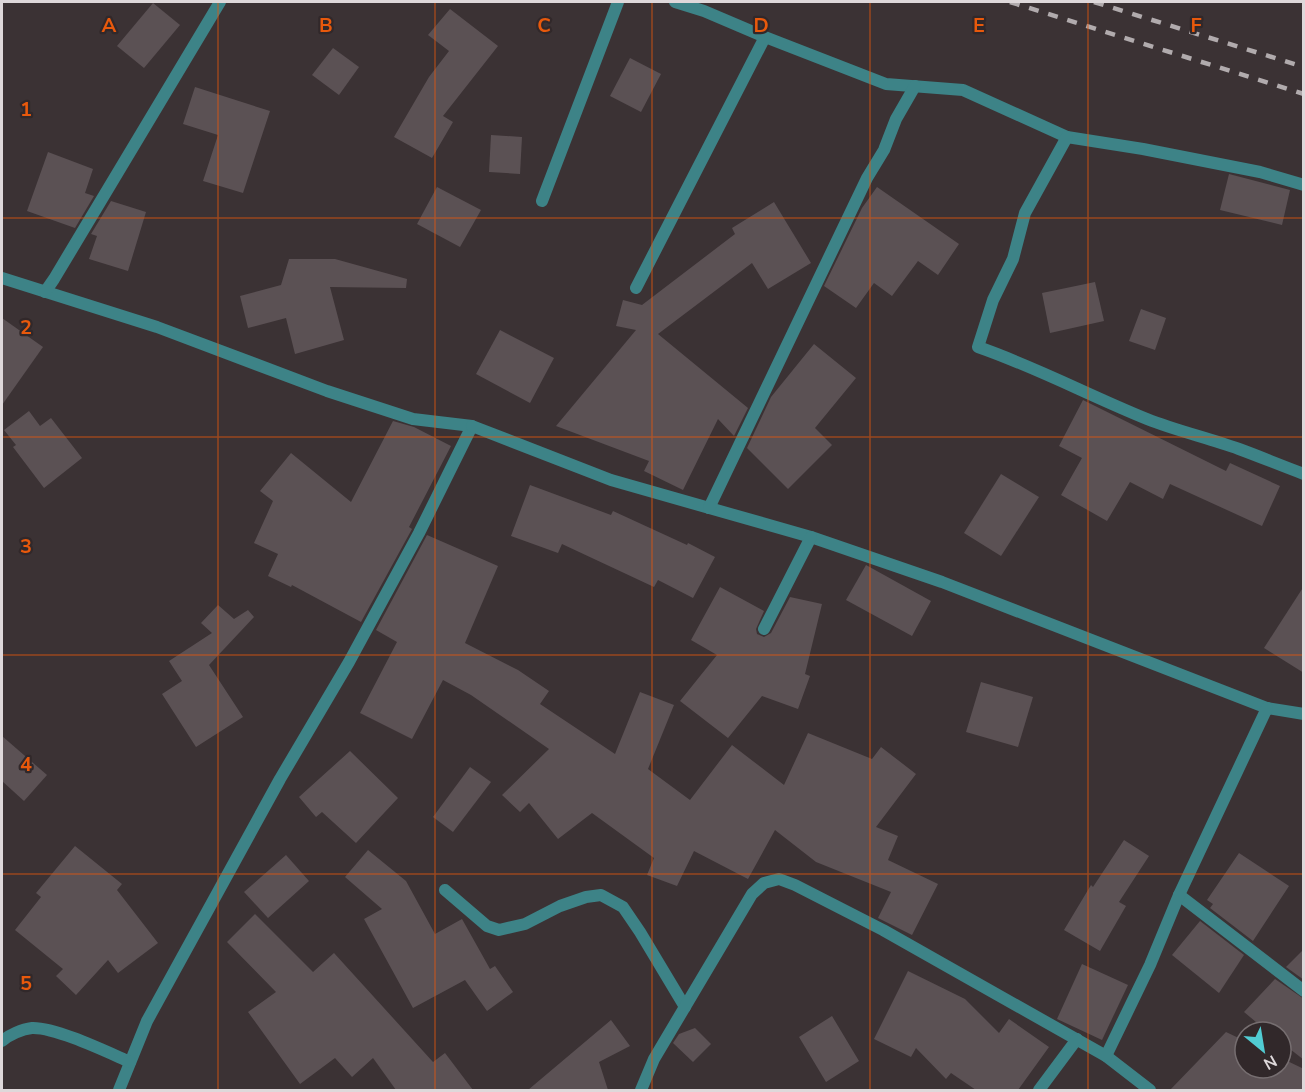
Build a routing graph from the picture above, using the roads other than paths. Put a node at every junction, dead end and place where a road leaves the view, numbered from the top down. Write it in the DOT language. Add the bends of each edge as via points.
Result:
graph roads {
  1 [pos="220,2"];
  2 [pos="618,2"];
  3 [pos="675,2"];
  4 [pos="765,37"];
  5 [pos="915,86"];
  6 [pos="1067,137"];
  7 [pos="1304,186"];
  8 [pos="542,201"];
  9 [pos="2,278"];
  10 [pos="636,288"];
  11 [pos="45,292"];
  12 [pos="472,426"];
  13 [pos="1304,474"];
  14 [pos="709,508"];
  15 [pos="811,537"];
  16 [pos="764,629"];
  17 [pos="1267,708"];
  18 [pos="1304,714"];
  19 [pos="445,890"];
  20 [pos="1179,895"];
  21 [pos="1304,991"];
  22 [pos="685,1007"];
  23 [pos="1077,1039"];
  24 [pos="2,1041"];
  25 [pos="1106,1056"];
  26 [pos="130,1062"];
  27 [pos="119,1090"];
  28 [pos="641,1090"];
  29 [pos="1039,1090"];
  30 [pos="1150,1090"];
  1 -- 11 [label="street"];
  2 -- 8 [label="street"];
  3 -- 4 [label="street"];
  4 -- 5 [label="street" via="886,84"];
  4 -- 10 [label="street"];
  5 -- 6 [label="street" via="963,90"];
  5 -- 14 [label="street"];
  6 -- 7 [label="street" via="1249,170"];
  6 -- 13 [label="street" via="1025,213 1013,259 993,300 978,347 1153,421"];
  9 -- 11 [label="street"];
  11 -- 12 [label="street" via="157,327 327,391 413,418"];
  12 -- 14 [label="street" via="611,480"];
  12 -- 26 [label="street" via="349,662 147,1021"];
  14 -- 15 [label="street"];
  15 -- 16 [label="street"];
  15 -- 17 [label="street" via="942,582"];
  17 -- 18 [label="street"];
  17 -- 20 [label="street"];
  19 -- 22 [label="street" via="487,926 499,930 525,924 586,897 601,896 623,907"];
  20 -- 21 [label="street"];
  20 -- 25 [label="street"];
  22 -- 23 [label="street" via="752,894 764,883 779,879 883,930"];
  22 -- 28 [label="street" via="654,1059"];
  23 -- 25 [label="street"];
  23 -- 29 [label="street"];
  24 -- 26 [label="street" via="32,1028 60,1034"];
  25 -- 30 [label="street"];
  26 -- 27 [label="street"];
}
